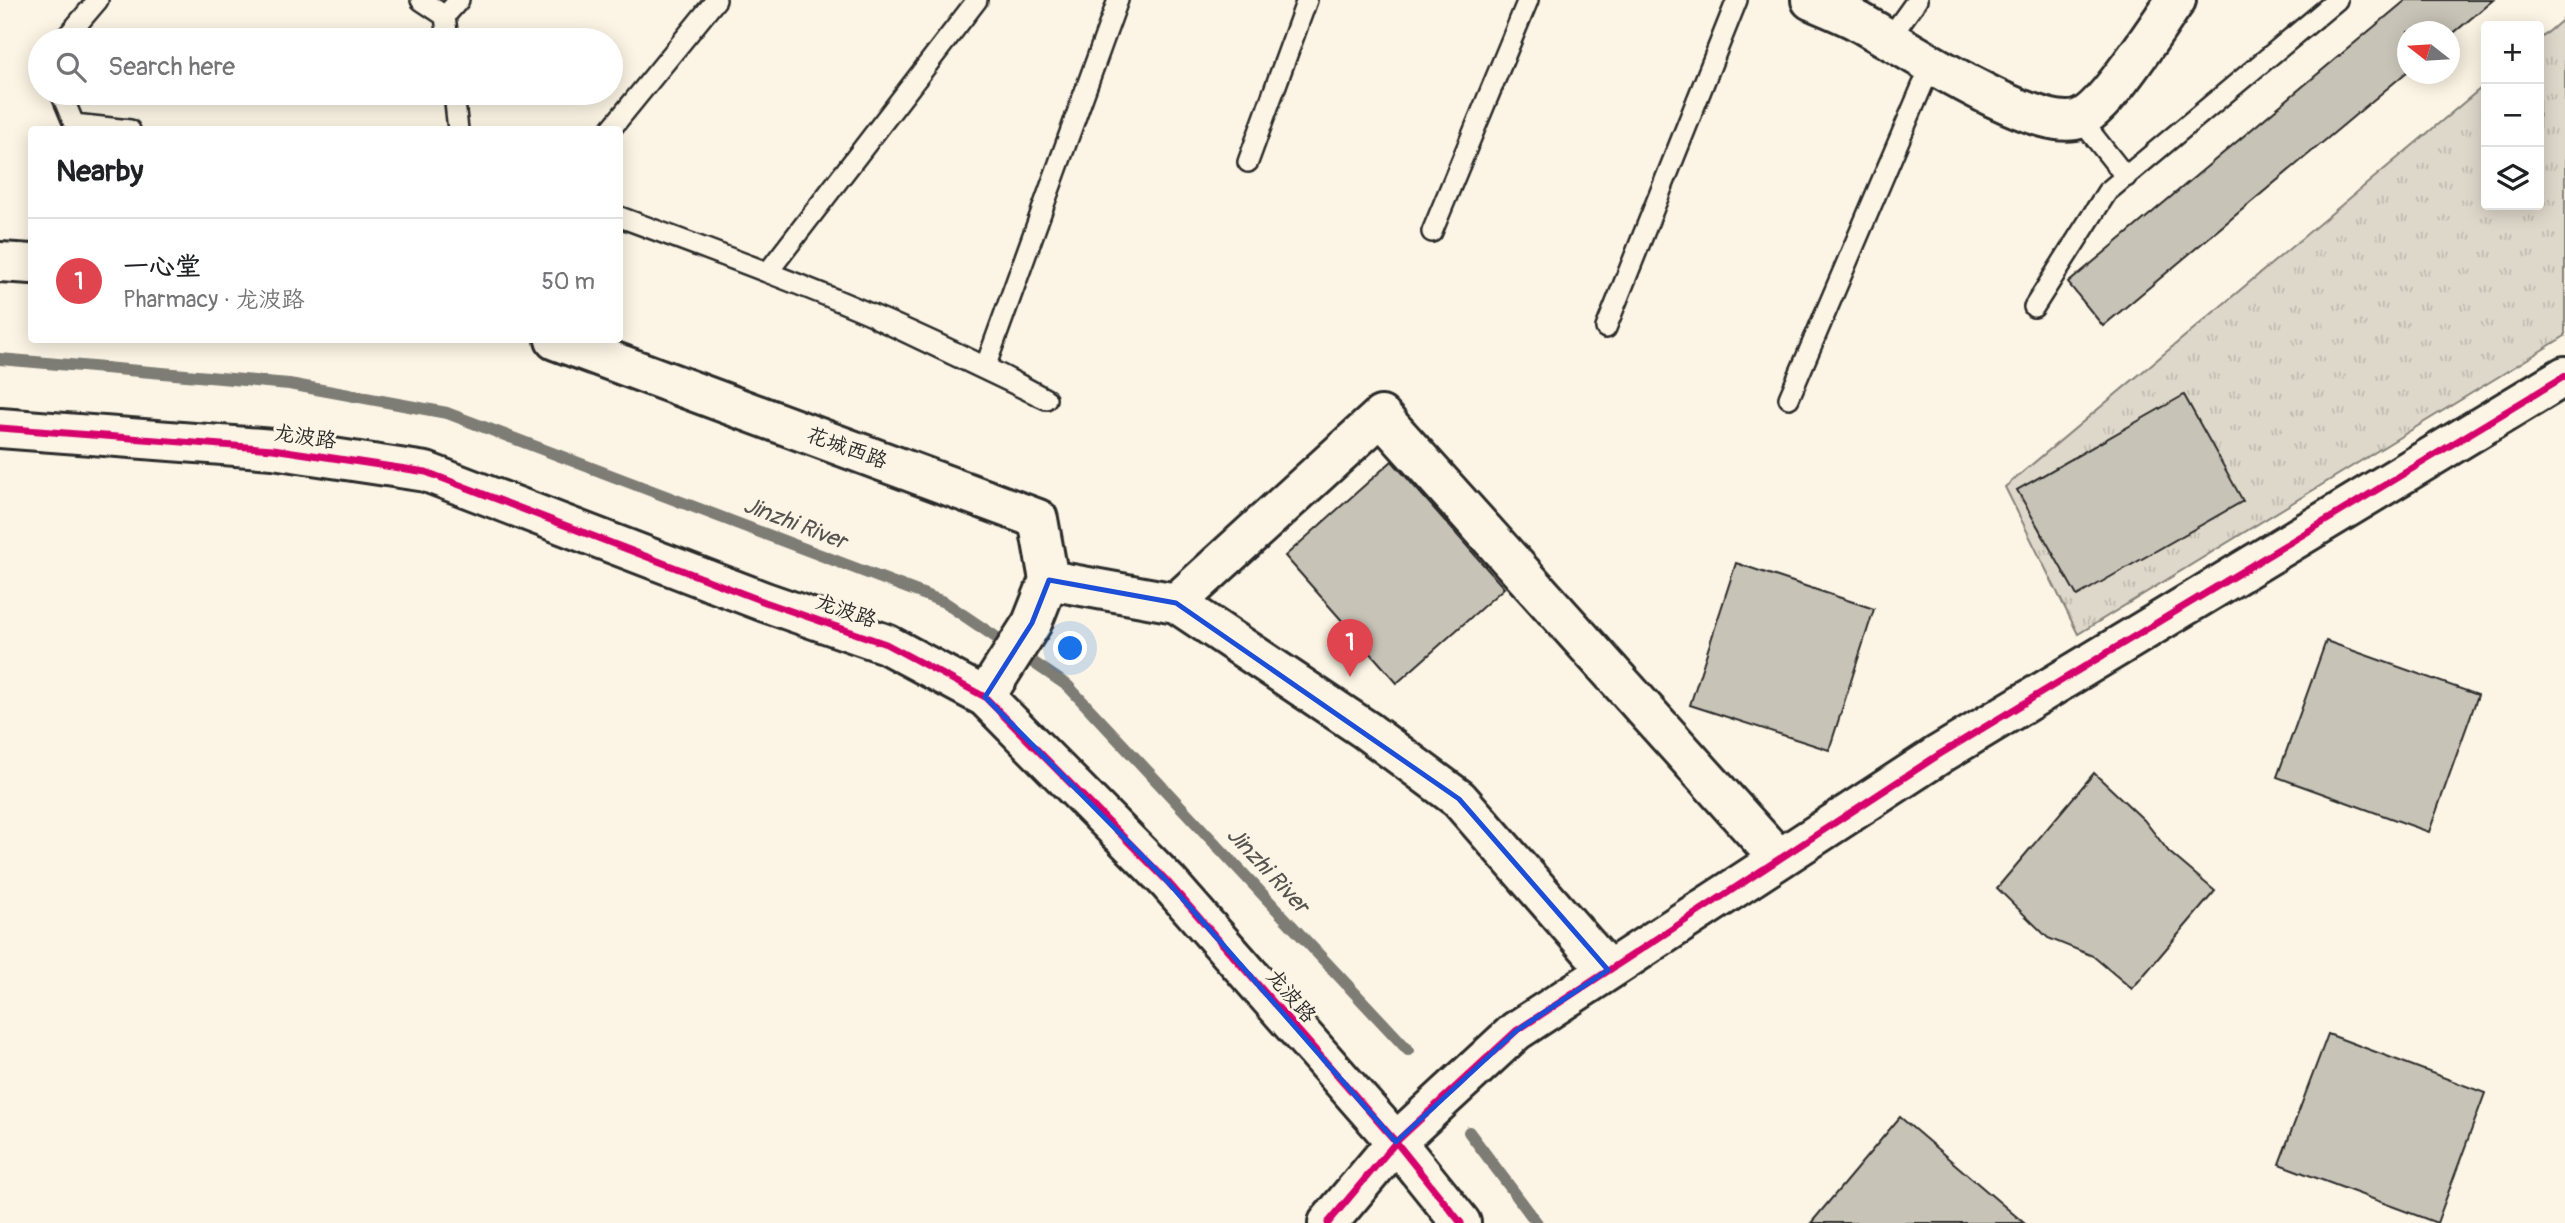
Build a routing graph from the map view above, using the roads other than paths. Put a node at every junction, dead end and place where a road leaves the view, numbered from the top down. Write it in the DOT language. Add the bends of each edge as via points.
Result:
graph roads {
  1 [pos="98,0"];
  2 [pos="421,0"];
  3 [pos="459,0"];
  4 [pos="716,0"];
  5 [pos="977,0"];
  6 [pos="1118,0"];
  7 [pos="1307,0"];
  8 [pos="1528,0"];
  9 [pos="1737,0"];
  10 [pos="1811,0"];
  11 [pos="1917,0"];
  12 [pos="2176,0"];
  13 [pos="2337,0"];
  14 [pos="445,16"];
  15 [pos="74,28"];
  16 [pos="446,28"];
  17 [pos="1889,39"];
  18 [pos="1932,63"];
  19 [pos="66,105"];
  20 [pos="455,105"];
  21 [pos="2080,119"];
  22 [pos="93,126"];
  23 [pos="458,126"];
  24 [pos="613,126"];
  25 [pos="1248,162"];
  26 [pos="2126,177"];
  27 [pos="623,218"];
  28 [pos="1432,232"];
  29 [pos="0,262"];
  30 [pos="28,264"];
  31 [pos="768,272"];
  32 [pos="2035,307"];
  33 [pos="878,319"];
  34 [pos="1606,328"];
  35 [pos="563,343"];
  36 [pos="986,365"];
  37 [pos="2565,376"];
  38 [pos="1789,398"];
  39 [pos="0,428"];
  40 [pos="1049,580"];
  41 [pos="1176,603"];
  42 [pos="985,697"];
  43 [pos="1779,859"];
  44 [pos="1608,970"];
  45 [pos="1396,1142"];
  46 [pos="1328,1223"];
  47 [pos="1461,1223"];
  1 -- 15 [label="lane"];
  2 -- 14 [label="lane"];
  3 -- 14 [label="lane"];
  4 -- 24 [label="lane"];
  5 -- 31 [label="lane"];
  6 -- 36 [label="lane"];
  7 -- 25 [label="lane"];
  8 -- 28 [label="lane"];
  9 -- 34 [label="lane"];
  10 -- 17 [label="street"];
  11 -- 17 [label="lane"];
  12 -- 21 [label="street" via="2109,93"];
  13 -- 26 [label="lane"];
  14 -- 16 [label="lane"];
  17 -- 18 [label="street"];
  18 -- 21 [label="street" via="2011,107 2058,121"];
  18 -- 38 [label="lane"];
  19 -- 22 [label="lane" via="74,124"];
  20 -- 23 [label="lane"];
  21 -- 26 [label="lane"];
  26 -- 32 [label="lane" via="2107,192"];
  27 -- 31 [label="lane"];
  29 -- 30 [label="street"];
  31 -- 33 [label="lane"];
  33 -- 36 [label="lane"];
  33 -- 36 [label="lane" via="1046,399"];
  35 -- 40 [label="street, 花城西路" via="1038,519"];
  37 -- 43 [label="street" via="1940,754"];
  39 -- 42 [label="street, 龙波路" via="273,449 426,472 765,602 886,643"];
  40 -- 41 [label="street"];
  40 -- 42 [label="street" via="1032,623"];
  41 -- 43 [label="street" via="1381,416"];
  41 -- 44 [label="street" via="1460,799"];
  42 -- 45 [label="street, 龙波路" via="1168,882"];
  43 -- 44 [label="street"];
  44 -- 45 [label="street" via="1516,1031"];
  45 -- 46 [label="street"];
  45 -- 47 [label="street, 龙波路"];
}
